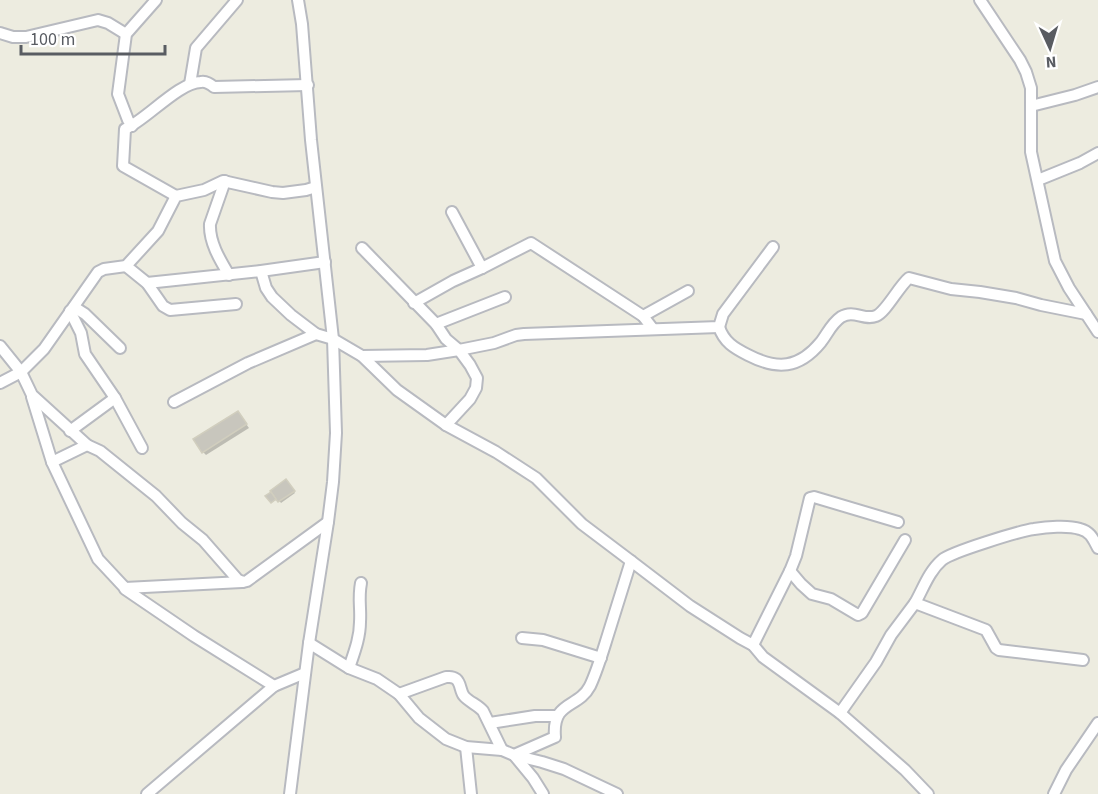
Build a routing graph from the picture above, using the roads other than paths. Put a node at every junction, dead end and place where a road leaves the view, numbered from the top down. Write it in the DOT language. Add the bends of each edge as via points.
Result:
graph roads {
  1 [pos="156,0"];
  2 [pos="237,0"];
  3 [pos="298,0"];
  4 [pos="980,0"];
  5 [pos="0,33"];
  6 [pos="126,34"];
  7 [pos="190,84"];
  8 [pos="308,85"];
  9 [pos="1098,87"];
  10 [pos="1031,106"];
  11 [pos="132,126"];
  12 [pos="1098,153"];
  13 [pos="1038,180"];
  14 [pos="225,181"];
  15 [pos="316,187"];
  16 [pos="176,196"];
  17 [pos="452,212"];
  18 [pos="773,247"];
  19 [pos="362,248"];
  20 [pos="325,262"];
  21 [pos="126,266"];
  22 [pos="482,268"];
  23 [pos="261,272"];
  24 [pos="229,275"];
  25 [pos="147,283"];
  26 [pos="688,291"];
  27 [pos="505,297"];
  28 [pos="414,303"];
  29 [pos="236,304"];
  30 [pos="72,309"];
  31 [pos="1086,314"];
  32 [pos="643,316"];
  33 [pos="436,324"];
  34 [pos="719,327"];
  35 [pos="1096,327"];
  36 [pos="653,329"];
  37 [pos="316,334"];
  38 [pos="333,339"];
  39 [pos="0,346"];
  40 [pos="120,348"];
  41 [pos="459,350"];
  42 [pos="362,356"];
  43 [pos="21,372"];
  44 [pos="0,383"];
  45 [pos="32,395"];
  46 [pos="115,398"];
  47 [pos="174,402"];
  48 [pos="446,425"];
  49 [pos="70,431"];
  50 [pos="87,445"];
  51 [pos="142,448"];
  52 [pos="52,462"];
  53 [pos="328,522"];
  54 [pos="898,522"];
  55 [pos="905,540"];
  56 [pos="1098,548"];
  57 [pos="631,561"];
  58 [pos="790,571"];
  59 [pos="243,582"];
  60 [pos="362,584"];
  61 [pos="125,588"];
  62 [pos="915,603"];
  63 [pos="522,638"];
  64 [pos="309,643"];
  65 [pos="753,645"];
  66 [pos="601,658"];
  67 [pos="1083,660"];
  68 [pos="349,668"];
  69 [pos="305,673"];
  70 [pos="274,686"];
  71 [pos="399,694"];
  72 [pos="840,713"];
  73 [pos="557,716"];
  74 [pos="489,723"];
  75 [pos="1098,723"];
  76 [pos="466,747"];
  77 [pos="502,750"];
  78 [pos="514,755"];
  79 [pos="147,794"];
  80 [pos="290,794"];
  81 [pos="471,794"];
  82 [pos="543,794"];
  83 [pos="617,794"];
  84 [pos="928,794"];
  85 [pos="1054,794"];
  1 -- 6 [label="street"];
  2 -- 7 [label="street" via="196,48"];
  3 -- 8 [label="street"];
  4 -- 10 [label="street" via="1026,72"];
  5 -- 6 [label="street" via="26,37 98,20"];
  6 -- 11 [label="street" via="117,89"];
  7 -- 8 [label="street" via="201,81 214,87"];
  7 -- 11 [label="street"];
  8 -- 15 [label="street"];
  9 -- 10 [label="street"];
  10 -- 13 [label="street" via="1030,149"];
  11 -- 16 [label="street" via="124,130 123,166"];
  12 -- 13 [label="street"];
  13 -- 31 [label="street" via="1055,261"];
  14 -- 15 [label="street" via="272,192"];
  14 -- 16 [label="street"];
  14 -- 24 [label="street" via="210,231"];
  15 -- 20 [label="street"];
  16 -- 21 [label="street" via="158,231"];
  17 -- 22 [label="street"];
  18 -- 34 [label="street" via="723,314"];
  19 -- 28 [label="street"];
  20 -- 23 [label="street"];
  20 -- 38 [label="street"];
  21 -- 25 [label="street"];
  21 -- 30 [label="street" via="98,272"];
  22 -- 28 [label="street"];
  22 -- 32 [label="street" via="529,243 535,244"];
  23 -- 24 [label="street"];
  23 -- 37 [label="street" via="272,297"];
  24 -- 25 [label="street"];
  25 -- 29 [label="street" via="170,310"];
  26 -- 32 [label="street"];
  27 -- 33 [label="street"];
  28 -- 33 [label="street"];
  30 -- 40 [label="street" via="85,314"];
  30 -- 43 [label="street" via="44,349"];
  30 -- 46 [label="street" via="86,354"];
  31 -- 34 [label="street" via="909,278 876,316 843,316 805,358 795,363 776,365 760,361 734,348"];
  31 -- 35 [label="street"];
  32 -- 36 [label="street"];
  33 -- 41 [label="street"];
  34 -- 36 [label="street"];
  36 -- 41 [label="street" via="516,335"];
  37 -- 38 [label="street"];
  37 -- 47 [label="street" via="248,363"];
  38 -- 42 [label="street"];
  38 -- 53 [label="street" via="336,433"];
  39 -- 43 [label="street"];
  41 -- 42 [label="street" via="427,355"];
  41 -- 48 [label="street" via="477,378 476,388"];
  42 -- 48 [label="street" via="397,390"];
  43 -- 44 [label="street"];
  43 -- 45 [label="street"];
  45 -- 49 [label="street"];
  45 -- 52 [label="street"];
  46 -- 49 [label="street"];
  46 -- 51 [label="street"];
  48 -- 57 [label="street" via="536,478 582,524"];
  49 -- 50 [label="street"];
  50 -- 52 [label="street"];
  50 -- 59 [label="street" via="156,496"];
  52 -- 61 [label="street" via="98,559"];
  53 -- 59 [label="street"];
  53 -- 64 [label="street"];
  54 -- 58 [label="street" via="810,498"];
  55 -- 58 [label="street" via="858,615 831,599 812,594"];
  56 -- 62 [label="street" via="1091,534 1079,528 1032,529 943,559"];
  57 -- 65 [label="street" via="690,606"];
  57 -- 66 [label="street"];
  58 -- 65 [label="street"];
  59 -- 61 [label="street"];
  60 -- 68 [label="street" via="358,644"];
  61 -- 70 [label="street"];
  62 -- 67 [label="street" via="986,630 999,650"];
  62 -- 72 [label="street"];
  63 -- 66 [label="street" via="543,640"];
  64 -- 68 [label="street"];
  64 -- 69 [label="street"];
  65 -- 72 [label="street" via="763,657"];
  66 -- 73 [label="street" via="589,689"];
  68 -- 71 [label="street" via="377,679"];
  69 -- 70 [label="street"];
  69 -- 80 [label="street"];
  70 -- 79 [label="street"];
  71 -- 74 [label="street" via="451,676"];
  71 -- 76 [label="street" via="419,718 446,739"];
  72 -- 84 [label="street"];
  73 -- 74 [label="street"];
  73 -- 78 [label="street" via="555,737"];
  74 -- 77 [label="street"];
  75 -- 85 [label="street"];
  76 -- 77 [label="street"];
  76 -- 81 [label="street"];
  77 -- 78 [label="street"];
  78 -- 82 [label="street"];
  78 -- 83 [label="street" via="564,769"];
}
